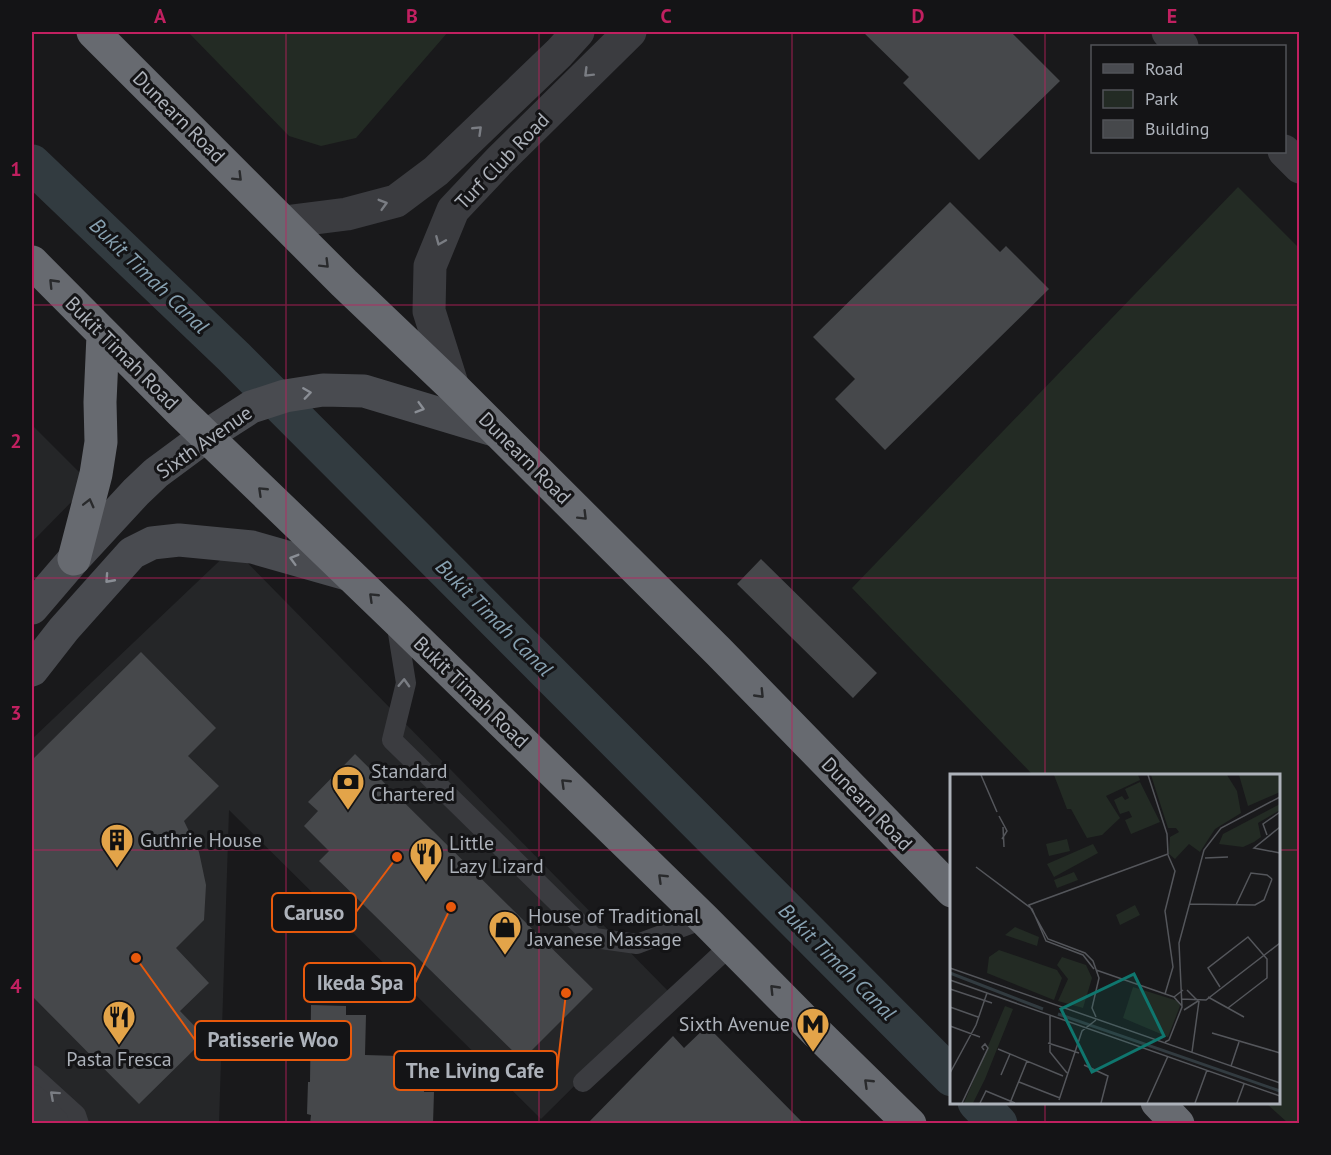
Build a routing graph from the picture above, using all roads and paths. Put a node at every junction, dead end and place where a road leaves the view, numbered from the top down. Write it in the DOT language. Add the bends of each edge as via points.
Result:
graph roads {
  1 [pos="93,32"];
  2 [pos="578,32"];
  3 [pos="630,32"];
  4 [pos="1168,32"];
  5 [pos="1181,45"];
  6 [pos="1285,153"];
  7 [pos="1299,167"];
  8 [pos="284,222"];
  9 [pos="32,262"];
  10 [pos="103,335"];
  11 [pos="453,387"];
  12 [pos="497,431"];
  13 [pos="206,436"];
  14 [pos="74,559"];
  15 [pos="350,575"];
  16 [pos="34,602"];
  17 [pos="396,619"];
  18 [pos="64,629"];
  19 [pos="32,670"];
  20 [pos="950,890"];
  21 [pos="704,919"];
  22 [pos="731,945"];
  23 [pos="32,1075"];
  24 [pos="583,1082"];
  25 [pos="32,1101"];
  26 [pos="1159,1104"];
  27 [pos="70,1121"];
  28 [pos="910,1124"];
  29 [pos="1178,1124"];
  1 -- 8 [label="highway, Dunearn Road, one-way"];
  8 -- 2 [label="street, Turf Club Road, one-way" via="347,214 396,201 436,171"];
  3 -- 11 [label="street, Turf Club Road, one-way" via="453,210 430,266 429,311"];
  4 -- 5 [label="street"];
  6 -- 7 [label="street"];
  8 -- 11 [label="highway, Dunearn Road, one-way"];
  10 -- 9 [label="highway, Bukit Timah Road, one-way"];
  10 -- 13 [label="highway, Bukit Timah Road"];
  14 -- 10 [label="highway, one-way" via="101,442"];
  11 -- 12 [label="highway, Dunearn Road"];
  13 -- 12 [label="main road, Sixth Avenue, one-way" via="251,407 323,390 364,391"];
  12 -- 20 [label="highway, Dunearn Road, one-way"];
  13 -- 14 [label="main road, Sixth Avenue" via="156,473"];
  15 -- 13 [label="highway, Bukit Timah Road, one-way"];
  14 -- 16 [label="main road, Sixth Avenue"];
  17 -- 15 [label="highway, Bukit Timah Road, one-way"];
  15 -- 18 [label="main road, one-way" via="252,547 179,540 152,543 132,553"];
  16 -- 18 [label="lane"];
  21 -- 17 [label="highway, Bukit Timah Road, one-way"];
  21 -- 17 [label="lane, one-way" via="637,944 594,938 393,740 406,683"];
  18 -- 19 [label="main road"];
  21 -- 22 [label="highway, Bukit Timah Road"];
  22 -- 24 [label="lane"];
  28 -- 22 [label="highway, Bukit Timah Road, one-way"];
  27 -- 23 [label="lane, one-way"];
  25 -- 27 [label="street"];
  26 -- 29 [label="highway"];
}
